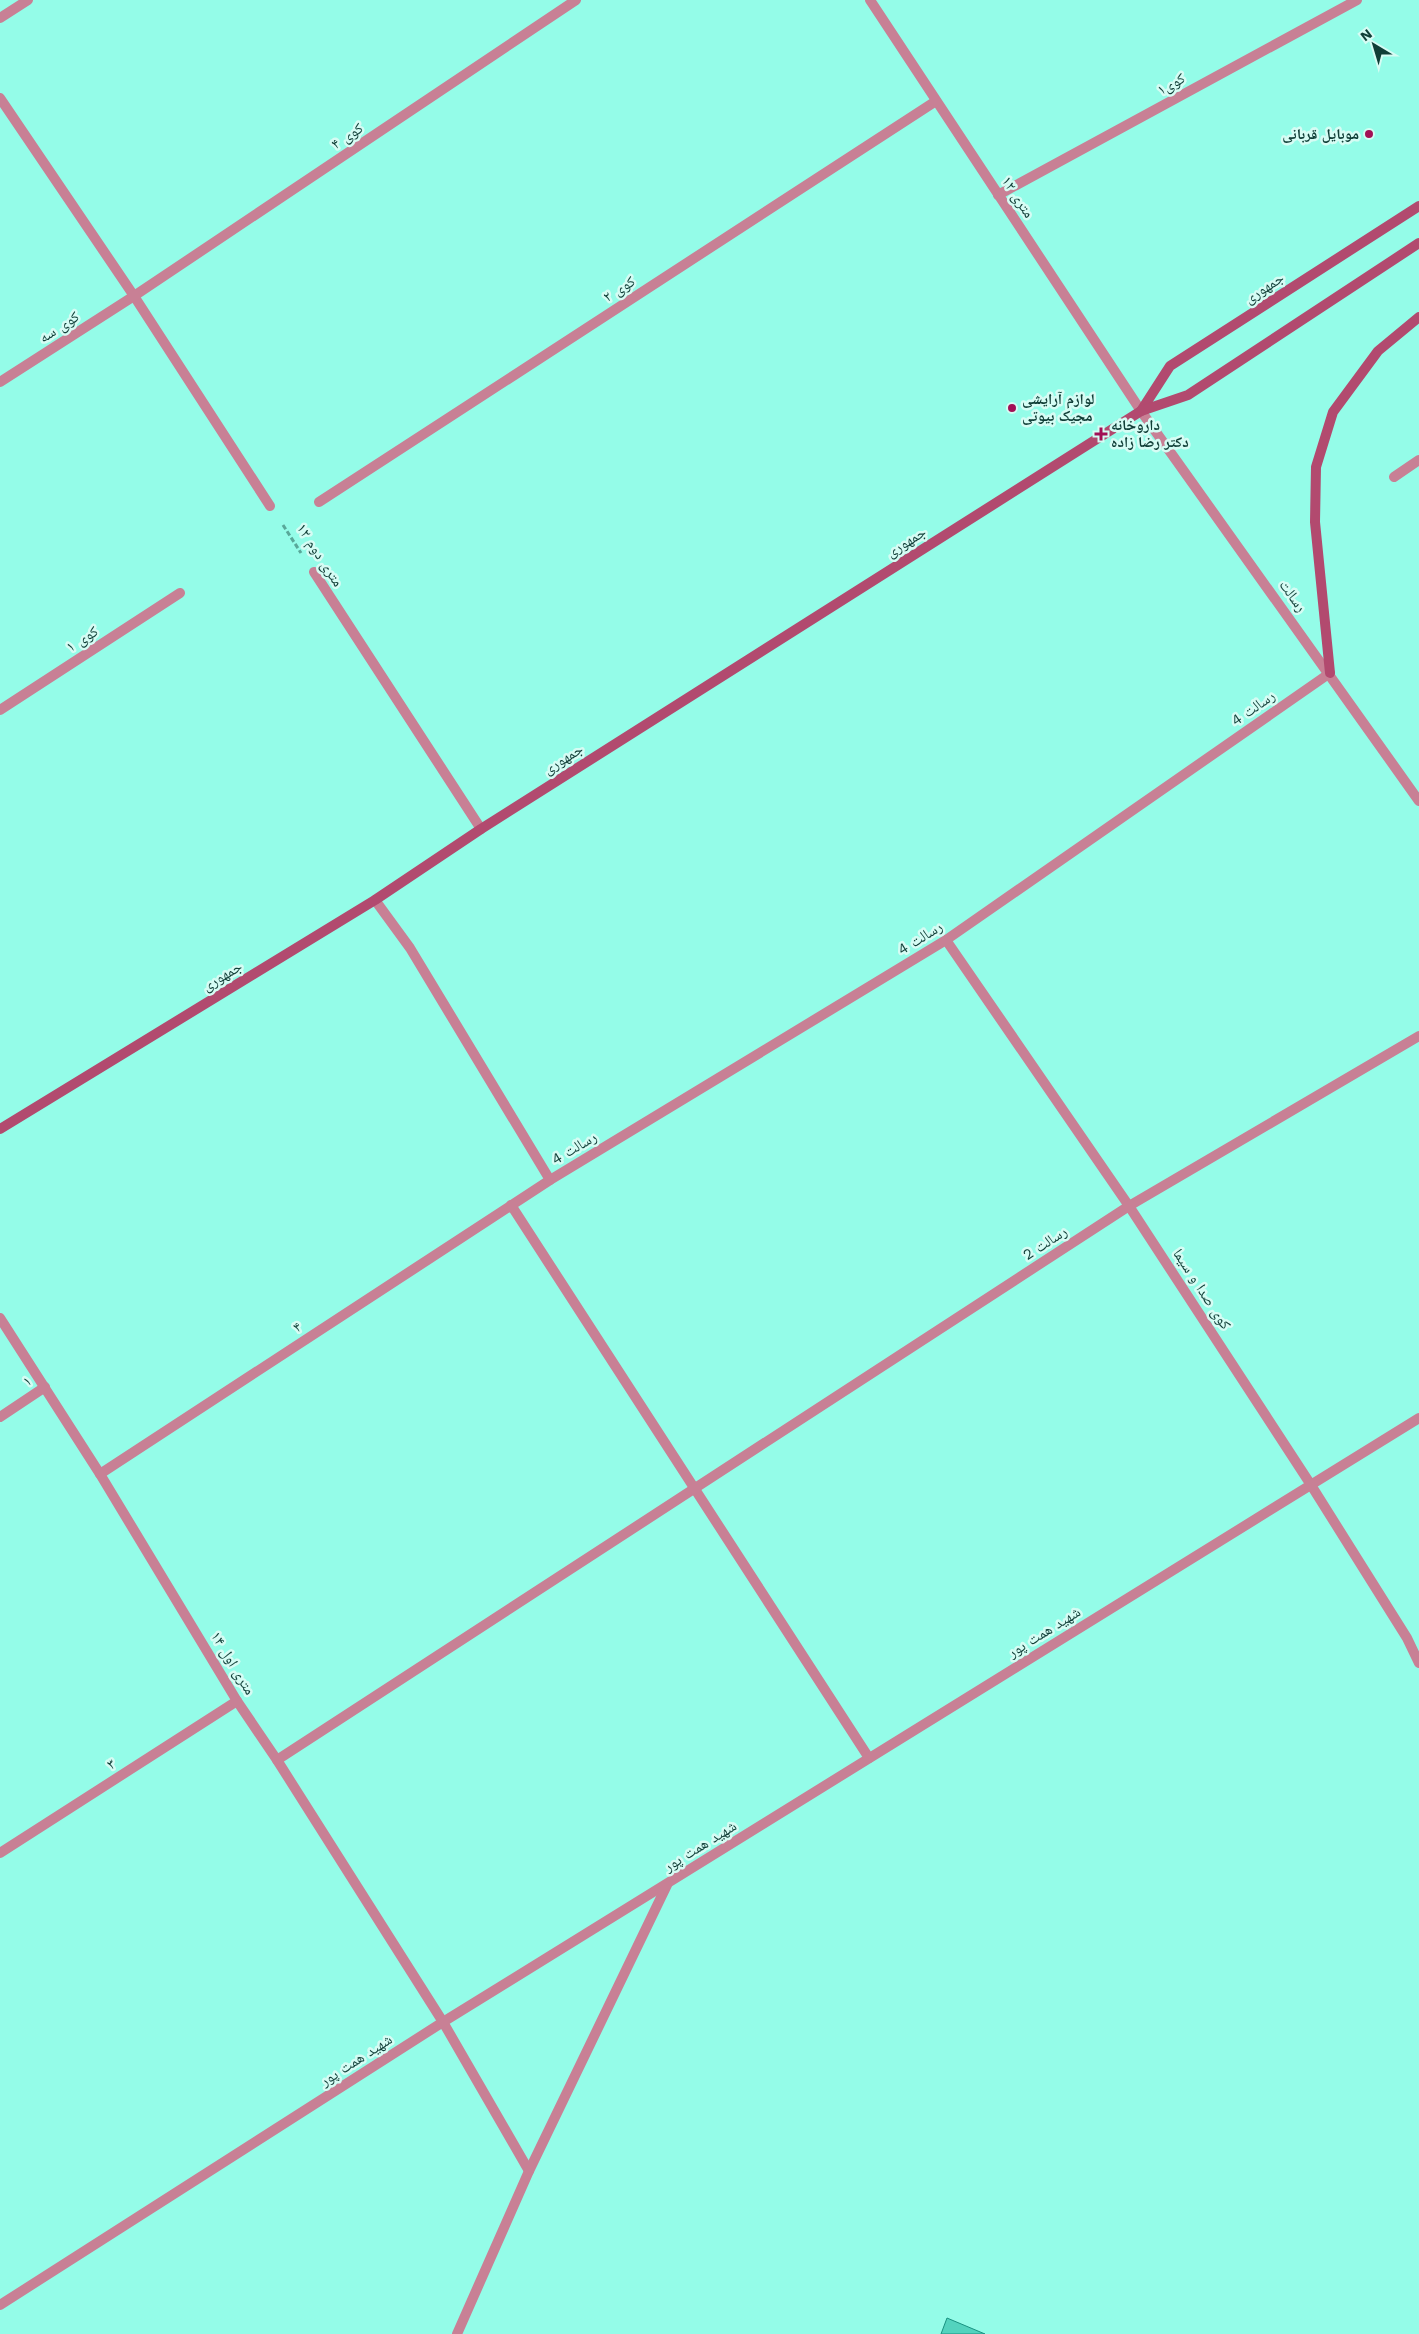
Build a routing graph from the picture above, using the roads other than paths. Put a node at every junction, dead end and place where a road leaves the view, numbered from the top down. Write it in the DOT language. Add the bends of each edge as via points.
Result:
graph roads {
  1 [pos="28,0"];
  2 [pos="576,0"];
  3 [pos="870,0"];
  4 [pos="1357,0"];
  5 [pos="0,18"];
  6 [pos="0,98"];
  7 [pos="936,101"];
  8 [pos="998,195"];
  9 [pos="1419,206"];
  10 [pos="1419,243"];
  11 [pos="134,296"];
  12 [pos="1419,317"];
  13 [pos="0,382"];
  14 [pos="1141,411"];
  15 [pos="1419,460"];
  16 [pos="1394,477"];
  17 [pos="319,502"];
  18 [pos="270,506"];
  19 [pos="314,572"];
  20 [pos="180,594"];
  21 [pos="1330,673"];
  22 [pos="0,710"];
  23 [pos="1417,795"];
  24 [pos="481,829"];
  25 [pos="375,900"];
  26 [pos="946,940"];
  27 [pos="1419,1036"];
  28 [pos="0,1129"];
  29 [pos="550,1180"];
  30 [pos="511,1205"];
  31 [pos="1130,1206"];
  32 [pos="0,1318"];
  33 [pos="45,1387"];
  34 [pos="0,1417"];
  35 [pos="1419,1418"];
  36 [pos="100,1474"];
  37 [pos="1312,1485"];
  38 [pos="695,1489"];
  39 [pos="1419,1663"];
  40 [pos="238,1701"];
  41 [pos="869,1758"];
  42 [pos="277,1760"];
  43 [pos="0,1853"];
  44 [pos="668,1884"];
  45 [pos="443,2022"];
  46 [pos="529,2171"];
  47 [pos="0,2305"];
  48 [pos="457,2334"];
  1 -- 5 [label="street"];
  2 -- 11 [label="street, کوی ۴"];
  3 -- 7 [label="street, ۱۲ متری"];
  4 -- 8 [label="street, کوی۱"];
  6 -- 11 [label="street"];
  7 -- 8 [label="street, ۱۲ متری"];
  7 -- 17 [label="street, کوی ۲"];
  8 -- 14 [label="street, ۱۲ متری"];
  9 -- 14 [label="main road, جمهوری" via="1170,366"];
  10 -- 14 [label="main road, جمهوری" via="1188,394"];
  11 -- 13 [label="street, کوی سه"];
  11 -- 18 [label="street"];
  12 -- 21 [label="main road" via="1378,351 1334,412 1316,467 1315,522"];
  14 -- 21 [label="street, رسالت"];
  14 -- 24 [label="main road, جمهوری"];
  15 -- 16 [label="street"];
  19 -- 24 [label="street, ۱۲ متری دوم"];
  20 -- 22 [label="street, کوی ۱"];
  21 -- 23 [label="street, رسالت"];
  21 -- 26 [label="street, رسالت 4"];
  24 -- 25 [label="main road, جمهوری"];
  25 -- 28 [label="main road, جمهوری"];
  25 -- 29 [label="street" via="410,948"];
  26 -- 29 [label="street, رسالت 4"];
  26 -- 31 [label="street, کوی صدا و سیما"];
  27 -- 31 [label="street, رسالت 2"];
  29 -- 30 [label="street, رسالت 4"];
  30 -- 36 [label="street, ۴"];
  30 -- 38 [label="street"];
  31 -- 37 [label="street, کوی صدا و سیما"];
  31 -- 38 [label="street, رسالت 2"];
  32 -- 33 [label="street, ۱۴ متری اول"];
  33 -- 34 [label="street, ۱"];
  33 -- 36 [label="street, ۱۴ متری اول"];
  35 -- 37 [label="street, شهید همت پور"];
  36 -- 40 [label="street, ۱۴ متری اول"];
  37 -- 39 [label="street, کوی صدا و سیما" via="1407,1638"];
  37 -- 41 [label="street, شهید همت پور"];
  38 -- 41 [label="street"];
  38 -- 42 [label="street, رسالت 2"];
  40 -- 42 [label="street, ۱۴ متری اول"];
  40 -- 43 [label="street, ۳"];
  41 -- 44 [label="street, شهید همت پور"];
  42 -- 45 [label="street, ۱۴ متری اول"];
  44 -- 45 [label="street, شهید همت پور"];
  44 -- 46 [label="street"];
  45 -- 46 [label="street, ۱۴ متری اول"];
  45 -- 47 [label="street, شهید همت پور"];
  46 -- 48 [label="street"];
}
